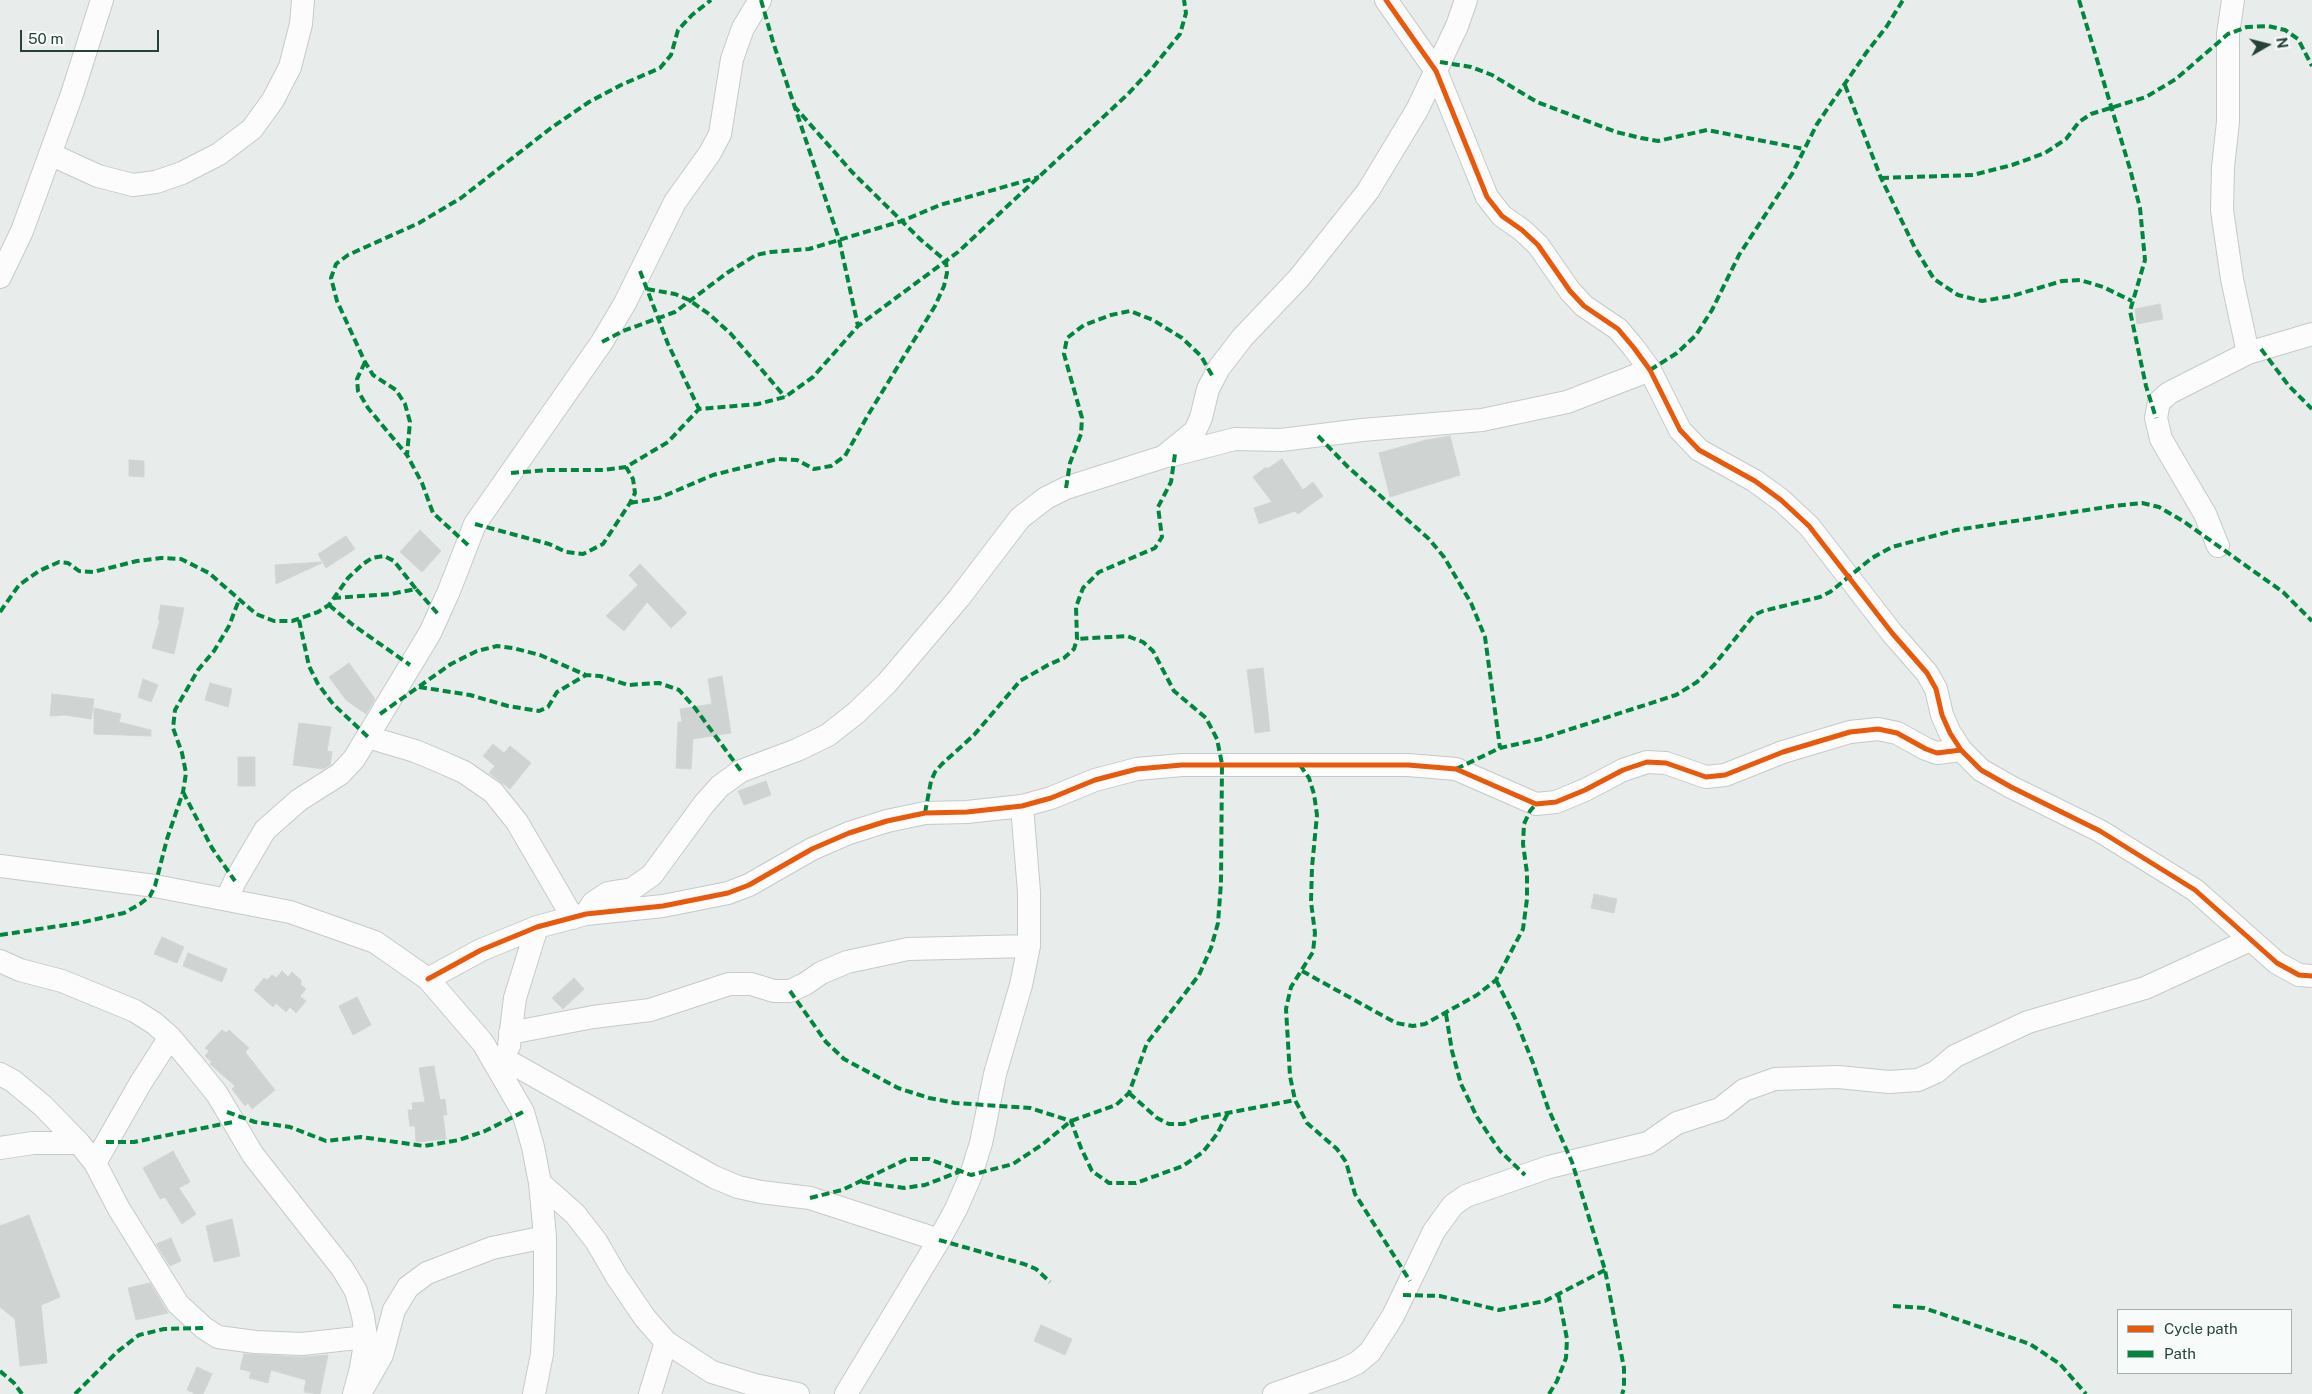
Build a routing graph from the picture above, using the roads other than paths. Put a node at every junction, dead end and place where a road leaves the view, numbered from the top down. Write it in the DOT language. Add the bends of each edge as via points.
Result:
graph roads {
  1 [pos="102,0"];
  2 [pos="303,0"];
  3 [pos="760,0"];
  4 [pos="1386,0"];
  5 [pos="1466,0"];
  6 [pos="2234,0"];
  7 [pos="1436,71"];
  8 [pos="50,154"];
  9 [pos="0,277"];
  10 [pos="2312,334"];
  11 [pos="2248,353"];
  12 [pos="1650,370"];
  13 [pos="1163,457"];
  14 [pos="2218,546"];
  15 [pos="368,737"];
  16 [pos="1961,750"];
  17 [pos="1022,806"];
  18 [pos="0,866"];
  19 [pos="227,898"];
  20 [pos="579,916"];
  21 [pos="537,928"];
  22 [pos="2250,940"];
  23 [pos="1029,946"];
  24 [pos="0,960"];
  25 [pos="2312,976"];
  26 [pos="428,979"];
  27 [pos="510,1032"];
  28 [pos="170,1037"];
  29 [pos="508,1061"];
  30 [pos="0,1074"];
  31 [pos="507,1084"];
  32 [pos="79,1144"];
  33 [pos="0,1148"];
  34 [pos="95,1164"];
  35 [pos="540,1183"];
  36 [pos="545,1236"];
  37 [pos="939,1240"];
  38 [pos="366,1337"];
  39 [pos="666,1342"];
  40 [pos="783,1393"];
  41 [pos="354,1394"];
  42 [pos="359,1394"];
  43 [pos="534,1394"];
  44 [pos="650,1394"];
  45 [pos="846,1394"];
  46 [pos="1274,1394"];
  1 -- 8 [label="street"];
  2 -- 8 [label="street" via="301,24 290,67 273,100 252,129 218,154 173,176 133,185 98,176"];
  3 -- 15 [label="street" via="743,28 732,59 720,134 710,153 675,202 602,342 475,524 430,633"];
  4 -- 7 [label="street"];
  5 -- 7 [label="street"];
  6 -- 11 [label="street" via="2228,34 2228,122 2222,210 2232,279"];
  7 -- 12 [label="street" via="1487,197 1502,216 1538,245 1584,306 1618,329"];
  7 -- 13 [label="street" via="1417,110 1368,191 1299,278 1242,338 1213,377 1202,418 1194,431"];
  8 -- 9 [label="street" via="22,231"];
  10 -- 11 [label="street"];
  11 -- 14 [label="street" via="2169,392 2159,402 2156,418 2161,439 2205,514"];
  12 -- 13 [label="street" via="1567,402 1482,420 1281,440 1235,439"];
  12 -- 16 [label="street" via="1680,430 1699,450 1755,481 1809,526 1926,673 1936,688 1950,734"];
  13 -- 20 [label="street" via="1066,488 1046,498 1020,518 888,683 856,713 828,735 741,771 720,786 652,874 632,889 608,893"];
  15 -- 19 [label="street" via="340,774 299,800 265,830"];
  15 -- 20 [label="street" via="439,761 464,772 493,792 517,822"];
  16 -- 17 [label="street" via="1937,753 1897,733 1878,729 1850,732 1783,752 1725,775 1706,777 1666,763 1647,762 1556,802 1536,804 1456,769 1408,764 1182,765 1112,775"];
  16 -- 22 [label="street" via="1981,770 2100,831 2195,890"];
  17 -- 20 [label="street" via="925,813 887,821 812,849 749,885 728,893 663,906"];
  17 -- 23 [label="street" via="1030,892"];
  18 -- 19 [label="street"];
  19 -- 26 [label="street" via="290,912 375,942"];
  20 -- 21 [label="street"];
  21 -- 26 [label="street" via="481,950"];
  21 -- 27 [label="street" via="515,998"];
  22 -- 25 [label="street" via="2277,964 2299,975"];
  22 -- 46 [label="street" via="2145,988 2028,1022 1954,1056 1936,1072 1918,1080 1776,1079 1744,1090 1720,1109 1678,1123 1648,1143 1549,1167 1466,1196 1453,1205 1434,1230 1393,1316 1370,1352 1342,1370"];
  23 -- 27 [label="street" via="908,949 846,962 790,991 774,991 751,984 729,984 650,1010"];
  23 -- 37 [label="street" via="971,1175"];
  24 -- 28 [label="street" via="134,1010"];
  26 -- 31 [label="street" via="482,1043"];
  27 -- 29 [label="street"];
  28 -- 34 [label="street"];
  28 -- 38 [label="street" via="217,1094 253,1155 342,1268 356,1291"];
  29 -- 31 [label="street"];
  29 -- 37 [label="street" via="714,1177 738,1187 810,1198"];
  30 -- 32 [label="street" via="43,1106"];
  31 -- 35 [label="street" via="523,1112"];
  32 -- 33 [label="street" via="34,1143"];
  32 -- 34 [label="street"];
  34 -- 38 [label="street" via="178,1304 218,1337 302,1344"];
  35 -- 36 [label="street"];
  35 -- 39 [label="street" via="575,1214 645,1318"];
  36 -- 42 [label="street" via="474,1254 427,1273 408,1287 394,1310 382,1355"];
  36 -- 43 [label="street" via="542,1354"];
  37 -- 45 [label="street"];
  38 -- 41 [label="street"];
  39 -- 40 [label="street" via="712,1372"];
  39 -- 44 [label="street"];
}
